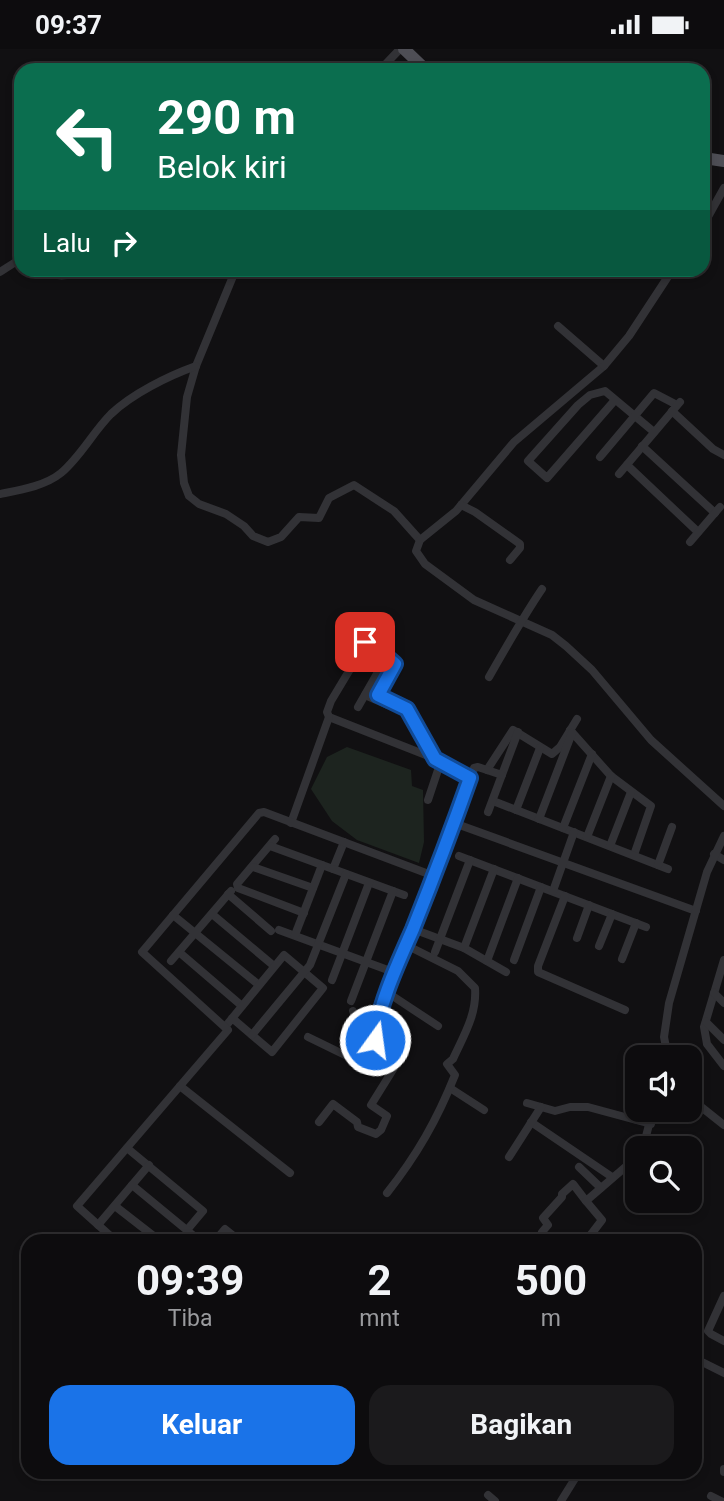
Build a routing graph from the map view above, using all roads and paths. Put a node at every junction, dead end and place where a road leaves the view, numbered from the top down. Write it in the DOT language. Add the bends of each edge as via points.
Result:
graph roads {
  1 [pos="402,49"];
  2 [pos="387,63"];
  3 [pos="418,63"];
  4 [pos="724,188"];
  5 [pos="710,213"];
  6 [pos="233,277"];
  7 [pos="669,277"];
  8 [pos="558,326"];
  9 [pos="196,366"];
  10 [pos="604,366"];
  11 [pos="615,400"];
  12 [pos="676,406"];
  13 [pos="635,416"];
  14 [pos="654,432"];
  15 [pos="642,446"];
  16 [pos="724,455"];
  17 [pos="600,457"];
  18 [pos="626,465"];
  19 [pos="619,474"];
  20 [pos="0,494"];
  21 [pos="461,505"];
  22 [pos="698,532"];
  23 [pos="420,540"];
  24 [pos="690,542"];
  25 [pos="510,560"];
  26 [pos="542,589"];
  27 [pos="520,621"];
  28 [pos="386,658"];
  29 [pos="489,677"];
  30 [pos="365,695"];
  31 [pos="358,707"];
  32 [pos="410,715"];
  33 [pos="330,717"];
  34 [pos="577,719"];
  35 [pos="572,731"];
  36 [pos="518,732"];
  37 [pos="540,748"];
  38 [pos="592,754"];
  39 [pos="438,760"];
  40 [pos="487,770"];
  41 [pos="502,775"];
  42 [pos="611,776"];
  43 [pos="470,778"];
  44 [pos="631,792"];
  45 [pos="428,800"];
  46 [pos="493,801"];
  47 [pos="724,806"];
  48 [pos="516,810"];
  49 [pos="488,812"];
  50 [pos="539,819"];
  51 [pos="291,823"];
  52 [pos="454,823"];
  53 [pos="672,827"];
  54 [pos="563,828"];
  55 [pos="574,832"];
  56 [pos="724,836"];
  57 [pos="587,837"];
  58 [pos="344,842"];
  59 [pos="610,846"];
  60 [pos="459,856"];
  61 [pos="634,856"];
  62 [pos="720,857"];
  63 [pos="470,860"];
  64 [pos="563,862"];
  65 [pos="322,865"];
  66 [pos="658,865"];
  67 [pos="253,867"];
  68 [pos="333,869"];
  69 [pos="495,869"];
  70 [pos="668,869"];
  71 [pos="346,874"];
  72 [pos="434,876"];
  73 [pos="518,878"];
  74 [pos="369,883"];
  75 [pos="541,887"];
  76 [pos="313,888"];
  77 [pos="393,891"];
  78 [pos="552,891"];
  79 [pos="404,895"];
  80 [pos="565,896"];
  81 [pos="589,905"];
  82 [pos="696,911"];
  83 [pos="304,913"];
  84 [pos="212,914"];
  85 [pos="612,914"];
  86 [pos="173,915"];
  87 [pos="636,923"];
  88 [pos="646,927"];
  89 [pos="413,929"];
  90 [pos="195,933"];
  91 [pos="295,936"];
  92 [pos="577,938"];
  93 [pos="440,939"];
  94 [pos="319,944"];
  95 [pos="406,946"];
  96 [pos="599,946"];
  97 [pos="464,948"];
  98 [pos="179,952"];
  99 [pos="435,952"];
  100 [pos="342,953"];
  101 [pos="622,959"];
  102 [pos="514,960"];
  103 [pos="172,961"];
  104 [pos="487,961"];
  105 [pos="366,962"];
  106 [pos="723,965"];
  107 [pos="274,966"];
  108 [pos="304,972"];
  109 [pos="506,972"];
  110 [pos="396,973"];
  111 [pos="332,979"];
  112 [pos="259,985"];
  113 [pos="388,993"];
  114 [pos="714,993"];
  115 [pos="351,1001"];
  116 [pos="724,1003"];
  117 [pos="242,1006"];
  118 [pos="625,1010"];
  119 [pos="353,1011"];
  120 [pos="232,1018"];
  121 [pos="706,1022"];
  122 [pos="438,1026"];
  123 [pos="225,1027"];
  124 [pos="252,1035"];
  125 [pos="308,1037"];
  126 [pos="372,1038"];
  127 [pos="724,1040"];
  128 [pos="666,1045"];
  129 [pos="724,1066"];
  130 [pos="180,1086"];
  131 [pos="450,1088"];
  132 [pos="527,1103"];
  133 [pos="541,1107"];
  134 [pos="702,1108"];
  135 [pos="484,1110"];
  136 [pos="319,1122"];
  137 [pos="531,1122"];
  138 [pos="651,1122"];
  139 [pos="651,1125"];
  140 [pos="724,1125"];
  141 [pos="647,1136"];
  142 [pos="127,1147"];
  143 [pos="509,1157"];
  144 [pos="149,1165"];
  145 [pos="579,1167"];
  146 [pos="625,1167"];
  147 [pos="290,1173"];
  148 [pos="612,1177"];
  149 [pos="132,1185"];
  150 [pos="601,1188"];
  151 [pos="387,1193"];
  152 [pos="586,1201"];
  153 [pos="115,1206"];
  154 [pos="99,1225"];
  155 [pos="187,1230"];
  156 [pos="109,1234"];
  157 [pos="151,1234"];
  158 [pos="192,1234"];
  159 [pos="544,1234"];
  160 [pos="593,1234"];
  161 [pos="724,1296"];
  162 [pos="722,1307"];
  163 [pos="724,1341"];
  164 [pos="702,1362"];
  165 [pos="724,1373"];
  166 [pos="575,1479"];
  167 [pos="711,1496"];
  168 [pos="561,1501"];
  169 [pos="722,1501"];
  1 -- 2 [label="street"];
  1 -- 3 [label="main road"];
  4 -- 5 [label="street"];
  6 -- 9 [label="street"];
  7 -- 10 [label="street"];
  8 -- 10 [label="street"];
  9 -- 20 [label="street" via="121,405 62,472"];
  9 -- 23 [label="street" via="187,397 181,455 184,483 198,504 226,514 268,542 281,537 299,517 319,518 329,498 354,485 394,511"];
  10 -- 21 [label="street" via="514,442"];
  11 -- 11 [label="street" via="605,391 590,395 528,461 547,478"];
  11 -- 13 [label="street"];
  12 -- 13 [label="street" via="654,393"];
  12 -- 14 [label="street"];
  12 -- 16 [label="street" via="713,449"];
  13 -- 14 [label="street"];
  13 -- 17 [label="street"];
  14 -- 15 [label="street"];
  15 -- 18 [label="street"];
  15 -- 22 [label="street" via="718,510"];
  18 -- 19 [label="street"];
  18 -- 22 [label="street"];
  21 -- 23 [label="street"];
  21 -- 25 [label="street" via="520,544"];
  22 -- 24 [label="street"];
  23 -- 27 [label="street" via="416,551 425,564 474,600"];
  26 -- 27 [label="street"];
  27 -- 29 [label="street"];
  27 -- 47 [label="street" via="552,635 579,658 651,740"];
  28 -- 30 [label="street"];
  28 -- 32 [label="street" via="395,667 378,695"];
  28 -- 33 [label="street" via="365,642 331,701"];
  30 -- 31 [label="street"];
  30 -- 32 [label="street"];
  32 -- 39 [label="street"];
  33 -- 39 [label="street"];
  33 -- 51 [label="street"];
  34 -- 35 [label="street"];
  35 -- 37 [label="street" via="554,753"];
  35 -- 38 [label="street"];
  35 -- 50 [label="street"];
  36 -- 37 [label="street"];
  36 -- 40 [label="street" via="513,730"];
  36 -- 41 [label="street"];
  37 -- 48 [label="street"];
  38 -- 42 [label="street"];
  38 -- 54 [label="street"];
  39 -- 43 [label="street"];
  39 -- 45 [label="street"];
  40 -- 41 [label="street"];
  40 -- 43 [label="street" via="475,767"];
  41 -- 46 [label="street"];
  42 -- 44 [label="street"];
  42 -- 57 [label="street"];
  43 -- 52 [label="street"];
  44 -- 59 [label="street"];
  44 -- 61 [label="street" via="651,809"];
  46 -- 48 [label="street"];
  46 -- 49 [label="street"];
  48 -- 50 [label="street"];
  50 -- 54 [label="street"];
  51 -- 58 [label="street"];
  51 -- 86 [label="street" via="259,813"];
  52 -- 64 [label="street"];
  52 -- 72 [label="street"];
  53 -- 66 [label="street"];
  54 -- 55 [label="street"];
  55 -- 57 [label="street"];
  55 -- 64 [label="street"];
  56 -- 62 [label="street"];
  57 -- 59 [label="street"];
  58 -- 68 [label="street"];
  58 -- 72 [label="street"];
  59 -- 61 [label="street"];
  60 -- 63 [label="street"];
  61 -- 66 [label="street"];
  62 -- 82 [label="street"];
  63 -- 69 [label="street"];
  63 -- 93 [label="street"];
  64 -- 78 [label="street"];
  64 -- 82 [label="street"];
  65 -- 67 [label="street" via="272,842"];
  65 -- 68 [label="street"];
  65 -- 76 [label="street"];
  66 -- 70 [label="street"];
  67 -- 76 [label="street"];
  67 -- 83 [label="street" via="237,884 239,888"];
  68 -- 71 [label="street"];
  69 -- 73 [label="street"];
  69 -- 97 [label="street"];
  71 -- 74 [label="street"];
  71 -- 94 [label="street"];
  72 -- 89 [label="street"];
  73 -- 75 [label="street"];
  73 -- 104 [label="street"];
  74 -- 77 [label="street"];
  74 -- 100 [label="street"];
  75 -- 78 [label="street"];
  75 -- 102 [label="street"];
  76 -- 83 [label="street"];
  77 -- 79 [label="street"];
  77 -- 105 [label="street"];
  78 -- 80 [label="street"];
  80 -- 81 [label="street"];
  80 -- 118 [label="street" via="538,972"];
  81 -- 85 [label="street"];
  81 -- 92 [label="street"];
  82 -- 128 [label="street" via="666,1016"];
  83 -- 91 [label="street"];
  84 -- 90 [label="street"];
  84 -- 91 [label="street" via="230,892 275,930"];
  84 -- 107 [label="street"];
  85 -- 87 [label="street"];
  85 -- 96 [label="street"];
  86 -- 90 [label="street"];
  86 -- 123 [label="street" via="142,952"];
  87 -- 88 [label="street"];
  87 -- 101 [label="street"];
  89 -- 93 [label="street"];
  89 -- 95 [label="street"];
  90 -- 98 [label="street"];
  90 -- 112 [label="street"];
  91 -- 94 [label="street"];
  93 -- 97 [label="street"];
  93 -- 99 [label="street"];
  94 -- 100 [label="street"];
  94 -- 108 [label="street"];
  95 -- 110 [label="street"];
  95 -- 131 [label="street" via="458,971 475,988 474,1013 447,1064 455,1073"];
  97 -- 104 [label="street"];
  98 -- 103 [label="street"];
  98 -- 117 [label="street"];
  100 -- 105 [label="street"];
  100 -- 111 [label="street"];
  104 -- 109 [label="street"];
  105 -- 110 [label="street"];
  105 -- 115 [label="street"];
  106 -- 114 [label="street"];
  107 -- 108 [label="street" via="284,955"];
  107 -- 112 [label="street"];
  108 -- 124 [label="street"];
  108 -- 124 [label="street" via="323,988 272,1052"];
  110 -- 113 [label="street"];
  112 -- 117 [label="street"];
  113 -- 122 [label="street"];
  113 -- 126 [label="street"];
  114 -- 116 [label="street"];
  114 -- 121 [label="street"];
  117 -- 120 [label="street"];
  119 -- 126 [label="street" via="358,1025"];
  120 -- 123 [label="street"];
  120 -- 124 [label="street"];
  121 -- 127 [label="street"];
  121 -- 129 [label="street" via="707,1044"];
  123 -- 130 [label="street" via="228,1030"];
  125 -- 126 [label="street" via="347,1056"];
  126 -- 136 [label="street" via="375,1053 394,1068 371,1105 387,1116 381,1130 376,1134 358,1127 332,1104"];
  130 -- 142 [label="street"];
  130 -- 147 [label="street"];
  131 -- 135 [label="street"];
  131 -- 151 [label="street" via="421,1146"];
  132 -- 133 [label="street"];
  133 -- 137 [label="street"];
  133 -- 139 [label="street" via="560,1111 588,1107"];
  134 -- 140 [label="street"];
  137 -- 143 [label="street"];
  137 -- 148 [label="street"];
  138 -- 139 [label="street"];
  139 -- 141 [label="street"];
  142 -- 144 [label="street"];
  142 -- 154 [label="street" via="77,1206"];
  144 -- 149 [label="street"];
  144 -- 155 [label="street" via="203,1211"];
  145 -- 150 [label="street"];
  146 -- 148 [label="street"];
  148 -- 150 [label="street"];
  149 -- 153 [label="street"];
  149 -- 155 [label="street"];
  150 -- 152 [label="street"];
  152 -- 159 [label="street" via="573,1184 542,1218 548,1225"];
  152 -- 160 [label="street" via="602,1220"];
  153 -- 154 [label="street"];
  153 -- 157 [label="street"];
  154 -- 156 [label="street"];
  155 -- 158 [label="street"];
  161 -- 162 [label="street"];
  162 -- 163 [label="street" via="709,1333"];
  164 -- 165 [label="street"];
  166 -- 168 [label="street"];
  167 -- 169 [label="street"];
}
